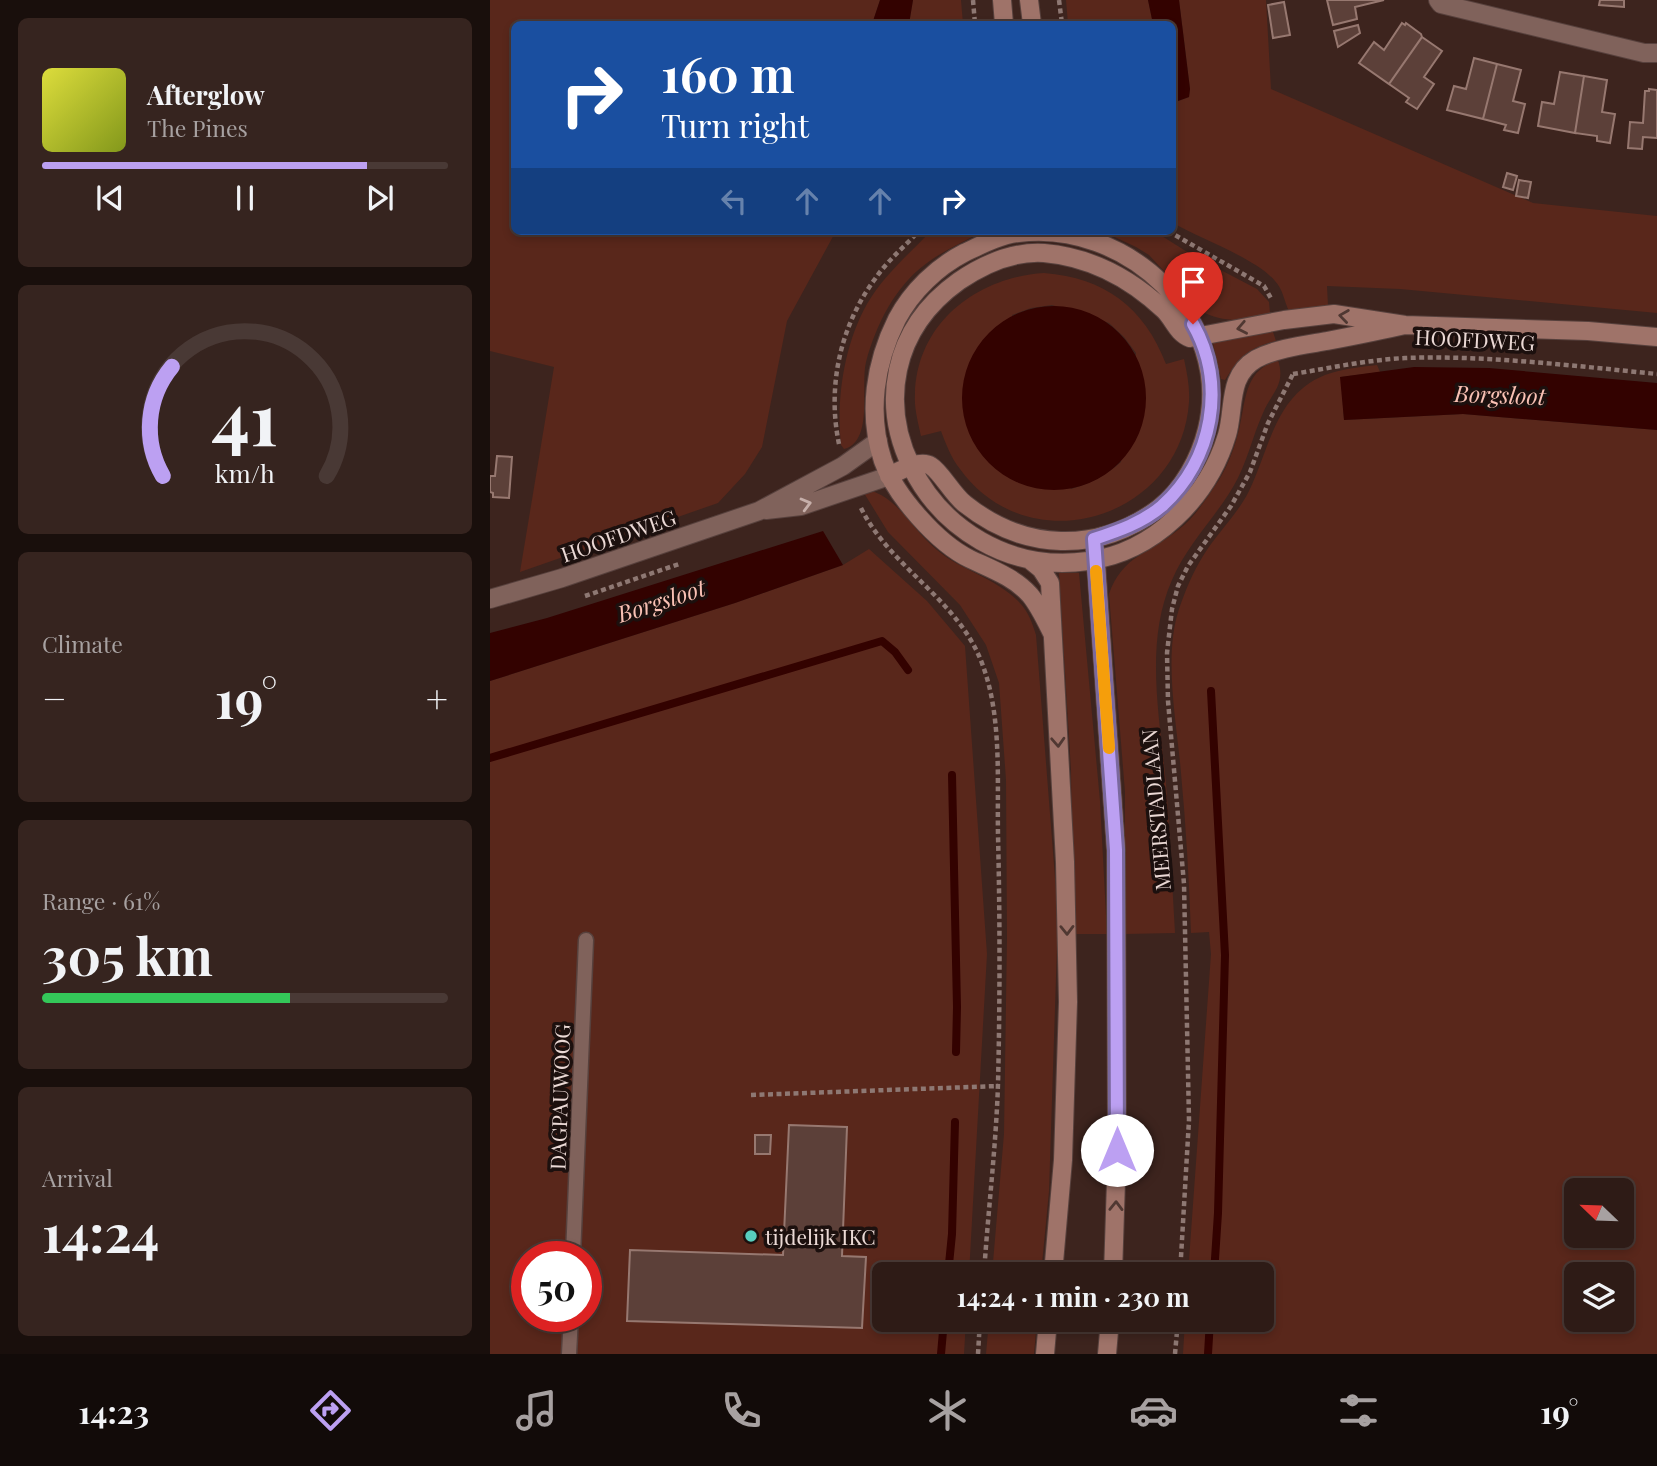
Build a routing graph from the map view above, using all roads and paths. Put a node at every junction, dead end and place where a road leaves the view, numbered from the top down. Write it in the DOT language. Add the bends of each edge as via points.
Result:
graph roads {
  1 [pos="973,0"];
  2 [pos="1002,0"];
  3 [pos="1029,0"];
  4 [pos="1059,0"];
  5 [pos="1438,0"];
  6 [pos="975,21"];
  7 [pos="1004,21"];
  8 [pos="1031,21"];
  9 [pos="1062,21"];
  10 [pos="1657,53"];
  11 [pos="1008,235"];
  12 [pos="1016,235"];
  13 [pos="1075,235"];
  14 [pos="1175,235"];
  15 [pos="1012,257"];
  16 [pos="1284,320"];
  17 [pos="1405,325"];
  18 [pos="1200,336"];
  19 [pos="1657,337"];
  20 [pos="1289,348"];
  21 [pos="1293,374"];
  22 [pos="1657,374"];
  23 [pos="878,441"];
  24 [pos="910,467"];
  25 [pos="889,476"];
  26 [pos="859,503"];
  27 [pos="759,511"];
  28 [pos="1094,539"];
  29 [pos="1030,560"];
  30 [pos="1095,560"];
  31 [pos="490,599"];
  32 [pos="1052,633"];
  33 [pos="586,940"];
  34 [pos="998,1086"];
  35 [pos="751,1095"];
  36 [pos="574,1241"];
  37 [pos="985,1262"];
  38 [pos="1054,1262"];
  39 [pos="1113,1262"];
  40 [pos="1181,1262"];
  41 [pos="570,1332"];
  42 [pos="979,1332"];
  43 [pos="1047,1332"];
  44 [pos="1109,1332"];
  45 [pos="1177,1332"];
  46 [pos="569,1354"];
  47 [pos="978,1354"];
  48 [pos="1045,1354"];
  49 [pos="1107,1354"];
  50 [pos="1175,1354"];
  1 -- 6 [label="path"];
  2 -- 7 [label="main road"];
  3 -- 8 [label="main road"];
  4 -- 9 [label="path"];
  5 -- 10 [label="street"];
  11 -- 23 [label="main road" via="952,260 903,308 877,372 874,407"];
  12 -- 15 [label="main road"];
  13 -- 18 [label="main road" via="1120,252 1145,268 1167,288"];
  14 -- 16 [label="path" via="1264,286"];
  15 -- 18 [label="main road" via="1064,256 1114,273 1152,300 1182,335"];
  15 -- 24 [label="main road" via="977,268 953,285 926,310 909,340 895,400"];
  17 -- 16 [label="main road, HOOFDWEG, one-way" via="1334,314"];
  16 -- 18 [label="main road, HOOFDWEG, one-way"];
  17 -- 19 [label="main road, HOOFDWEG"];
  17 -- 20 [label="main road, HOOFDWEG"];
  18 -- 28 [label="main road" via="1212,372 1212,409 1203,446 1186,479 1161,507 1129,527"];
  20 -- 21 [label="path"];
  20 -- 30 [label="main road, HOOFDWEG" via="1255,360 1236,381 1218,463 1183,512 1133,548"];
  21 -- 22 [label="path, HOOFDWEG" via="1406,358"];
  21 -- 40 [label="path, MEERSTADLAAN" via="1250,472 1188,566 1172,609 1167,653 1184,884 1189,1120"];
  23 -- 25 [label="main road"];
  23 -- 27 [label="street, HOOFDWEG" via="843,466"];
  24 -- 25 [label="main road"];
  24 -- 28 [label="main road" via="931,466 959,500 1003,529 1062,542"];
  24 -- 29 [label="main road" via="922,488 957,527 1008,554"];
  27 -- 25 [label="street, HOOFDWEG, one-way" via="801,506"];
  25 -- 32 [label="main road" via="947,544 1029,594"];
  26 -- 34 [label="path" via="884,543 961,623 990,691 1000,939"];
  27 -- 31 [label="street, HOOFDWEG"];
  28 -- 30 [label="main road, MEERSTADLAAN"];
  29 -- 30 [label="main road"];
  29 -- 32 [label="main road" via="1050,583"];
  39 -- 30 [label="main road, MEERSTADLAAN, one-way" via="1116,850"];
  32 -- 38 [label="main road, one-way" via="1068,1002"];
  33 -- 36 [label="lane, DAGPAUWOOG"];
  34 -- 35 [label="path"];
  34 -- 37 [label="path"];
  41 -- 46 [label="lane"];
  42 -- 47 [label="path"];
  43 -- 48 [label="main road"];
  44 -- 49 [label="main road"];
  45 -- 50 [label="path"];
}
